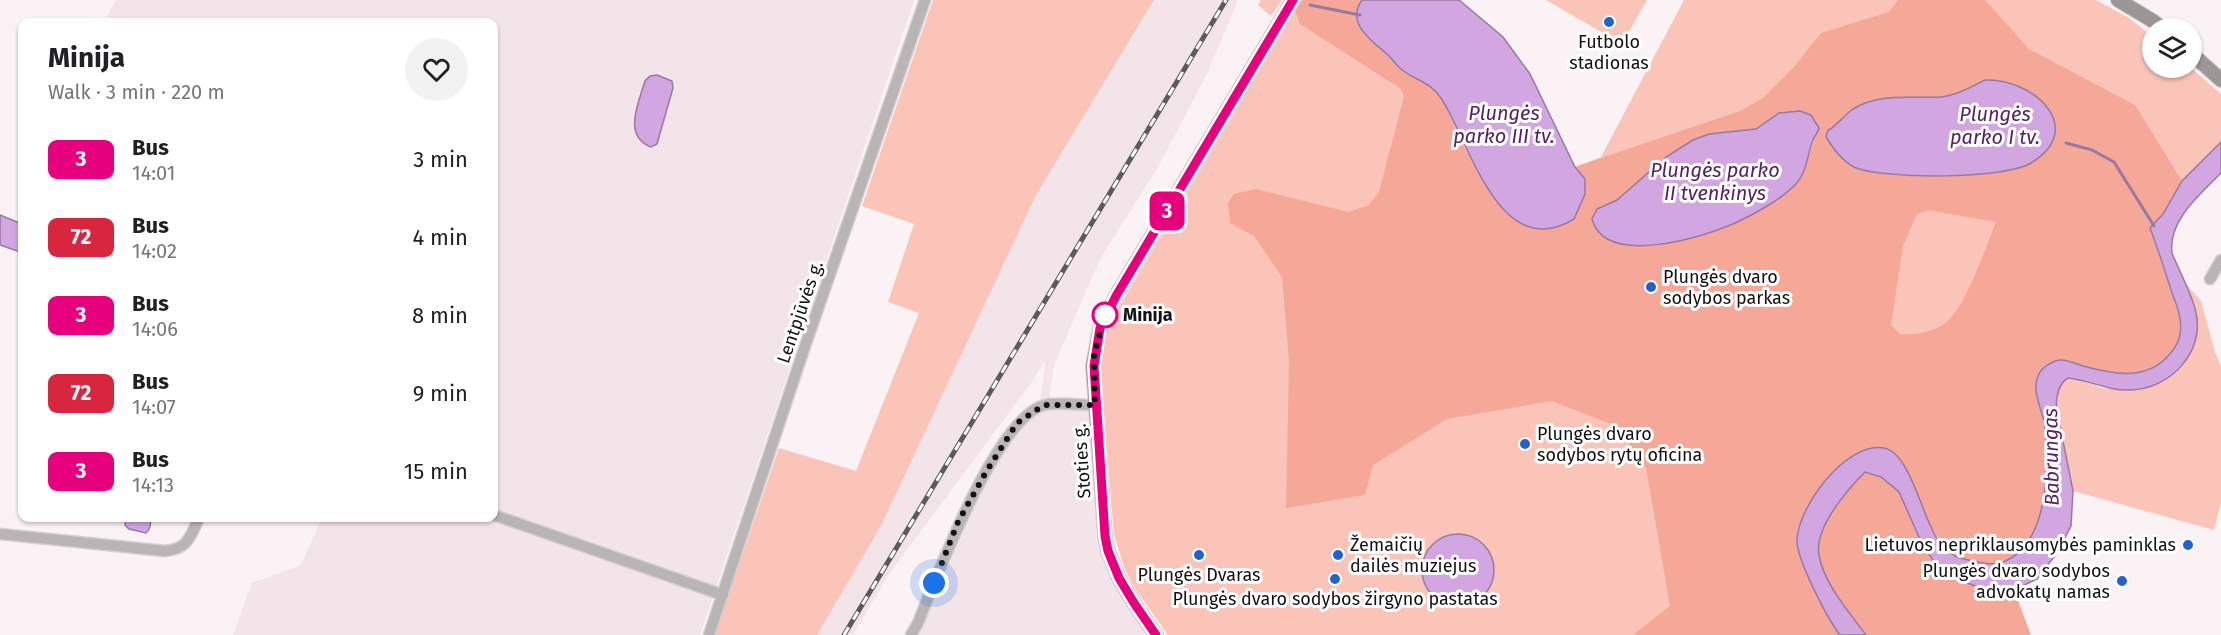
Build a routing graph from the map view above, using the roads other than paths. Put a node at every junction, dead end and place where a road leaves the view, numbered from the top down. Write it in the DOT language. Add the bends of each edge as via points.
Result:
graph roads {
  1 [pos="925,0"];
  2 [pos="1293,0"];
  3 [pos="2118,0"];
  4 [pos="2148,18"];
  5 [pos="2202,63"];
  6 [pos="2221,80"];
  7 [pos="2221,260"];
  8 [pos="2210,279"];
  9 [pos="1095,405"];
  10 [pos="498,516"];
  11 [pos="196,522"];
  12 [pos="0,534"];
  13 [pos="723,596"];
  14 [pos="710,635"];
  15 [pos="911,635"];
  16 [pos="1156,635"];
  1 -- 13 [label="street, Lentpjūvės g."];
  2 -- 9 [label="main road, Stoties g." via="1106,314 1094,355"];
  3 -- 4 [label="main road"];
  5 -- 6 [label="main road"];
  7 -- 8 [label="street"];
  9 -- 15 [label="street" via="1044,405 1017,423 958,522"];
  9 -- 16 [label="main road, Stoties g." via="1108,551 1119,578"];
  10 -- 13 [label="street"];
  11 -- 12 [label="street" via="183,547 165,551"];
  13 -- 14 [label="street, Lentpjūvės g."];
}
